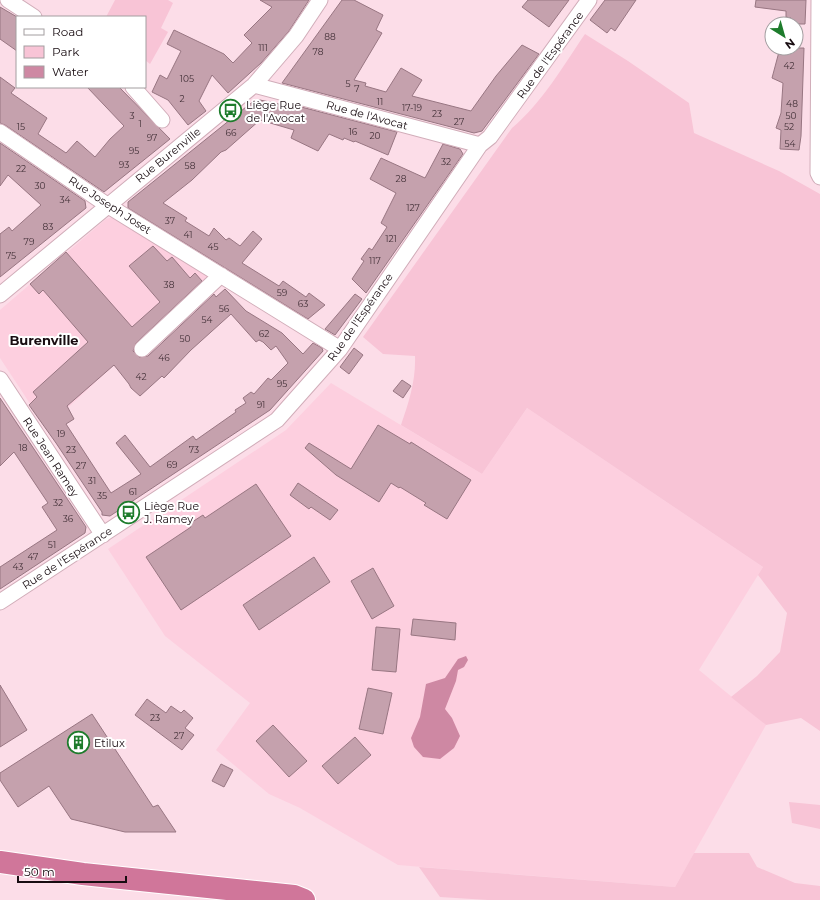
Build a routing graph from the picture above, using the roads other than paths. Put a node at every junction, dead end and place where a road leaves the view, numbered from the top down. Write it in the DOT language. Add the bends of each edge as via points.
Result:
graph roads {
  1 [pos="8,0"];
  2 [pos="320,0"];
  3 [pos="589,0"];
  4 [pos="819,0"];
  5 [pos="32,16"];
  6 [pos="254,85"];
  7 [pos="134,88"];
  8 [pos="162,120"];
  9 [pos="0,132"];
  10 [pos="480,145"];
  11 [pos="820,177"];
  12 [pos="107,205"];
  13 [pos="221,275"];
  14 [pos="0,295"];
  15 [pos="142,349"];
  16 [pos="340,349"];
  17 [pos="0,379"];
  18 [pos="103,535"];
  19 [pos="0,602"];
  20 [pos="0,862"];
  21 [pos="304,900"];
  1 -- 5 [label="street"];
  2 -- 6 [label="street, Rue Burenville" via="296,36"];
  3 -- 10 [label="street, Rue de l'Espérance" via="490,136"];
  4 -- 11 [label="street"];
  6 -- 10 [label="street, Rue de l'Avocat"];
  6 -- 12 [label="street, Rue Burenville"];
  7 -- 8 [label="street"];
  9 -- 12 [label="street, Rue Joseph Joset"];
  10 -- 16 [label="street, Rue de l'Espérance"];
  12 -- 13 [label="street, Rue Joseph Joset"];
  12 -- 14 [label="street, Rue Burenville"];
  13 -- 15 [label="street"];
  13 -- 16 [label="street, Rue Joseph Joset"];
  16 -- 18 [label="street, Rue de l'Espérance" via="277,420"];
  17 -- 18 [label="street, Rue Jean Ramey"];
  18 -- 19 [label="street, Rue de l'Espérance"];
  20 -- 21 [label="highway" via="83,874 294,896"];
}
